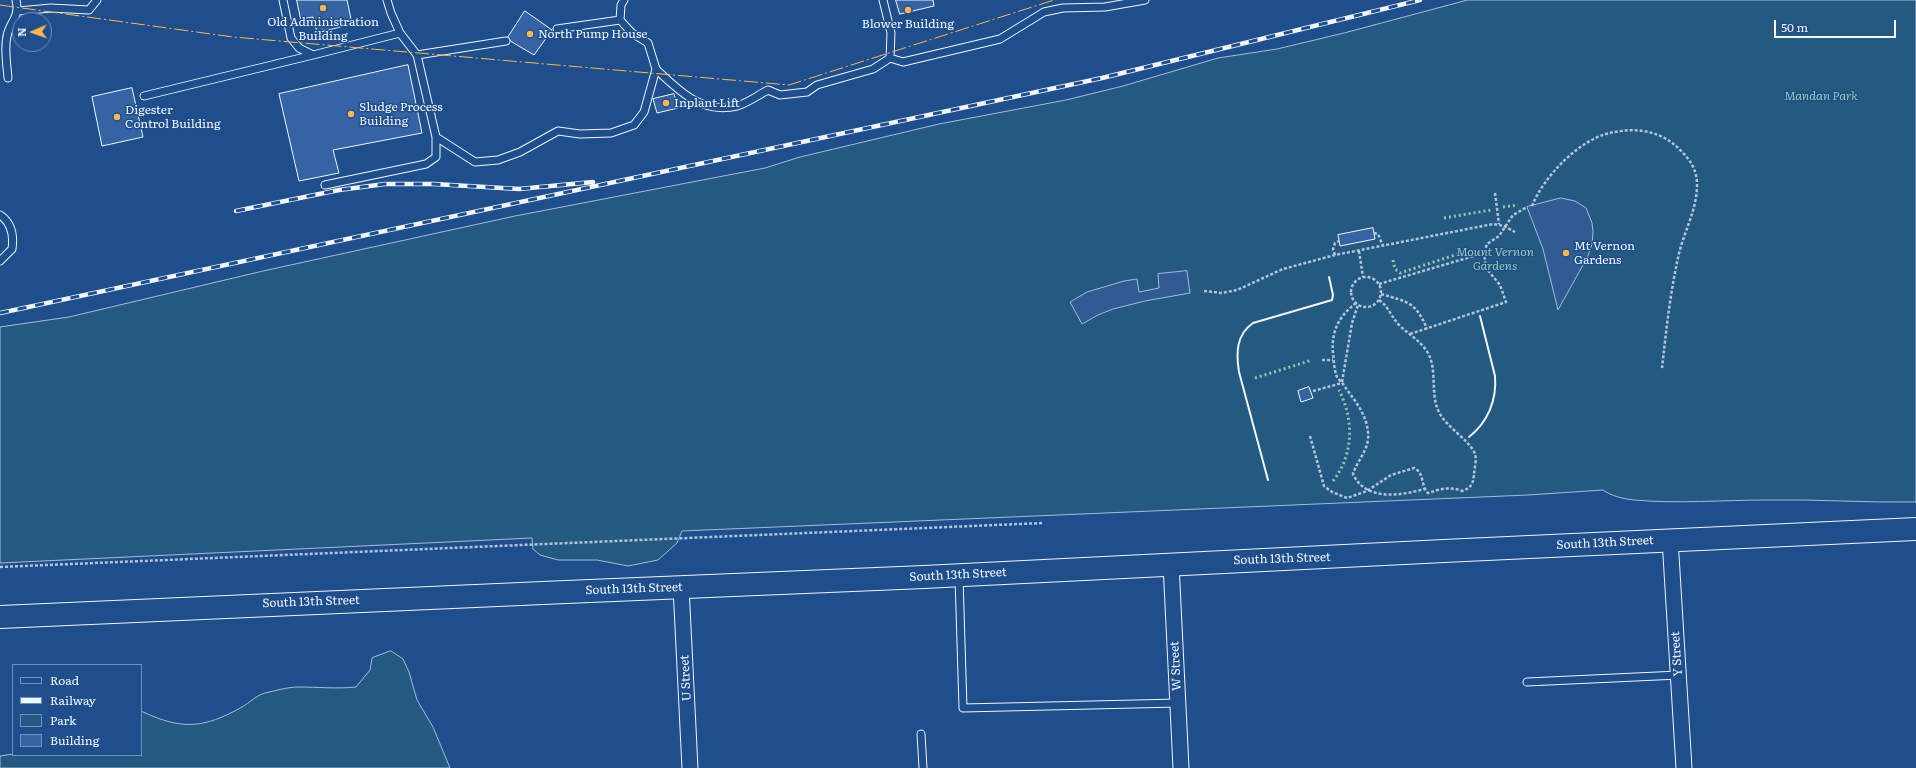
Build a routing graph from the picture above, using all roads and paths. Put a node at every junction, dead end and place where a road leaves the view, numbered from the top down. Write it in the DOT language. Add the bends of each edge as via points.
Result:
graph roads {
  1 [pos="16,0"];
  2 [pos="97,0"];
  3 [pos="283,0"];
  4 [pos="387,0"];
  5 [pos="624,0"];
  6 [pos="883,0"];
  7 [pos="1145,0"];
  8 [pos="18,11"];
  9 [pos="620,20"];
  10 [pos="557,29"];
  11 [pos="400,33"];
  12 [pos="506,41"];
  13 [pos="313,55"];
  14 [pos="417,55"];
  15 [pos="890,58"];
  16 [pos="656,70"];
  17 [pos="8,78"];
  18 [pos="144,96"];
  19 [pos="436,137"];
  20 [pos="325,185"];
  21 [pos="1495,193"];
  22 [pos="1532,206"];
  23 [pos="1527,207"];
  24 [pos="0,215"];
  25 [pos="1499,224"];
  26 [pos="1504,226"];
  27 [pos="1516,232"];
  28 [pos="1374,233"];
  29 [pos="1339,240"];
  30 [pos="1383,246"];
  31 [pos="1359,251"];
  32 [pos="1484,253"];
  33 [pos="1334,255"];
  34 [pos="0,261"];
  35 [pos="1363,277"];
  36 [pos="1379,284"];
  37 [pos="1204,291"];
  38 [pos="1381,294"];
  39 [pos="1378,300"];
  40 [pos="1357,304"];
  41 [pos="1427,329"];
  42 [pos="1410,334"];
  43 [pos="1322,360"];
  44 [pos="1333,360"];
  45 [pos="1662,368"];
  46 [pos="1342,383"];
  47 [pos="1313,391"];
  48 [pos="1310,436"];
  49 [pos="1424,489"];
  50 [pos="1367,491"];
  51 [pos="1043,523"];
  52 [pos="1916,529"];
  53 [pos="1670,539"];
  54 [pos="1171,564"];
  55 [pos="0,567"];
  56 [pos="959,575"];
  57 [pos="681,587"];
  58 [pos="0,617"];
  59 [pos="1679,675"];
  60 [pos="1527,682"];
  61 [pos="1178,704"];
  62 [pos="921,734"];
  63 [pos="690,768"];
  64 [pos="923,768"];
  65 [pos="1180,768"];
  66 [pos="1684,768"];
  1 -- 8 [label="lane"];
  2 -- 8 [label="lane" via="88,10 51,8"];
  3 -- 13 [label="lane" via="291,38 299,48"];
  4 -- 11 [label="lane"];
  5 -- 9 [label="lane"];
  6 -- 15 [label="lane" via="891,33"];
  7 -- 15 [label="lane" via="1105,7 1063,8 1044,12 1000,39 904,62"];
  8 -- 17 [label="lane" via="7,36"];
  9 -- 10 [label="lane"];
  9 -- 16 [label="lane" via="632,33 648,43"];
  11 -- 13 [label="lane"];
  11 -- 14 [label="lane"];
  12 -- 14 [label="lane"];
  13 -- 18 [label="lane"];
  14 -- 19 [label="lane"];
  15 -- 16 [label="lane" via="873,69 817,85 807,92 780,95 768,90 738,106 719,108 698,103"];
  16 -- 19 [label="lane" via="644,112 634,125 611,133 580,134 558,131 520,152 498,160 475,162"];
  19 -- 20 [label="lane" via="436,156 426,164"];
  21 -- 25 [label="path"];
  22 -- 45 [label="path" via="1536,195 1573,153 1605,134 1622,130 1655,133 1669,139 1690,160 1696,172 1696,200 1678,256"];
  23 -- 26 [label="path" via="1513,215"];
  24 -- 34 [label="lane" via="6,219 14,235 12,249"];
  25 -- 26 [label="path"];
  25 -- 30 [label="path"];
  26 -- 27 [label="path"];
  26 -- 32 [label="path" via="1499,236 1487,244"];
  28 -- 30 [label="path" via="1378,234"];
  29 -- 33 [label="path" via="1333,249"];
  30 -- 31 [label="path"];
  31 -- 33 [label="path"];
  31 -- 35 [label="path"];
  32 -- 36 [label="path"];
  32 -- 41 [label="path" via="1486,268 1500,285 1506,302"];
  33 -- 37 [label="path" via="1283,269 1237,290 1222,293"];
  35 -- 36 [label="path" via="1374,278"];
  35 -- 40 [label="path" via="1357,279 1351,289 1351,295"];
  36 -- 38 [label="path"];
  38 -- 39 [label="path"];
  38 -- 41 [label="path" via="1413,306 1420,312"];
  39 -- 40 [label="path" via="1371,306"];
  39 -- 42 [label="path" via="1386,305 1399,325"];
  40 -- 44 [label="path" via="1345,313 1335,328"];
  40 -- 46 [label="path"];
  41 -- 42 [label="path"];
  42 -- 49 [label="path" via="1430,355 1438,409 1451,429 1470,447 1475,462 1470,488 1462,491 1445,488 1428,493"];
  43 -- 44 [label="path"];
  44 -- 46 [label="path" via="1337,378"];
  46 -- 47 [label="path"];
  46 -- 50 [label="path" via="1363,411 1367,423 1366,451 1353,474"];
  48 -- 50 [label="path" via="1324,486 1347,498"];
  49 -- 50 [label="path" via="1401,494"];
  49 -- 50 [label="path" via="1422,476 1414,468 1391,475"];
  51 -- 55 [label="path"];
  52 -- 53 [label="main road, South 13th Street"];
  53 -- 54 [label="main road, South 13th Street"];
  53 -- 59 [label="street, Y Street"];
  54 -- 56 [label="main road, South 13th Street"];
  54 -- 61 [label="street, W Street"];
  56 -- 57 [label="main road, South 13th Street"];
  56 -- 61 [label="lane" via="963,708"];
  57 -- 58 [label="main road, South 13th Street" via="287,602"];
  57 -- 63 [label="street, U Street"];
  59 -- 60 [label="lane"];
  59 -- 66 [label="street, Y Street"];
  61 -- 65 [label="street, W Street"];
  62 -- 64 [label="lane"];
}
